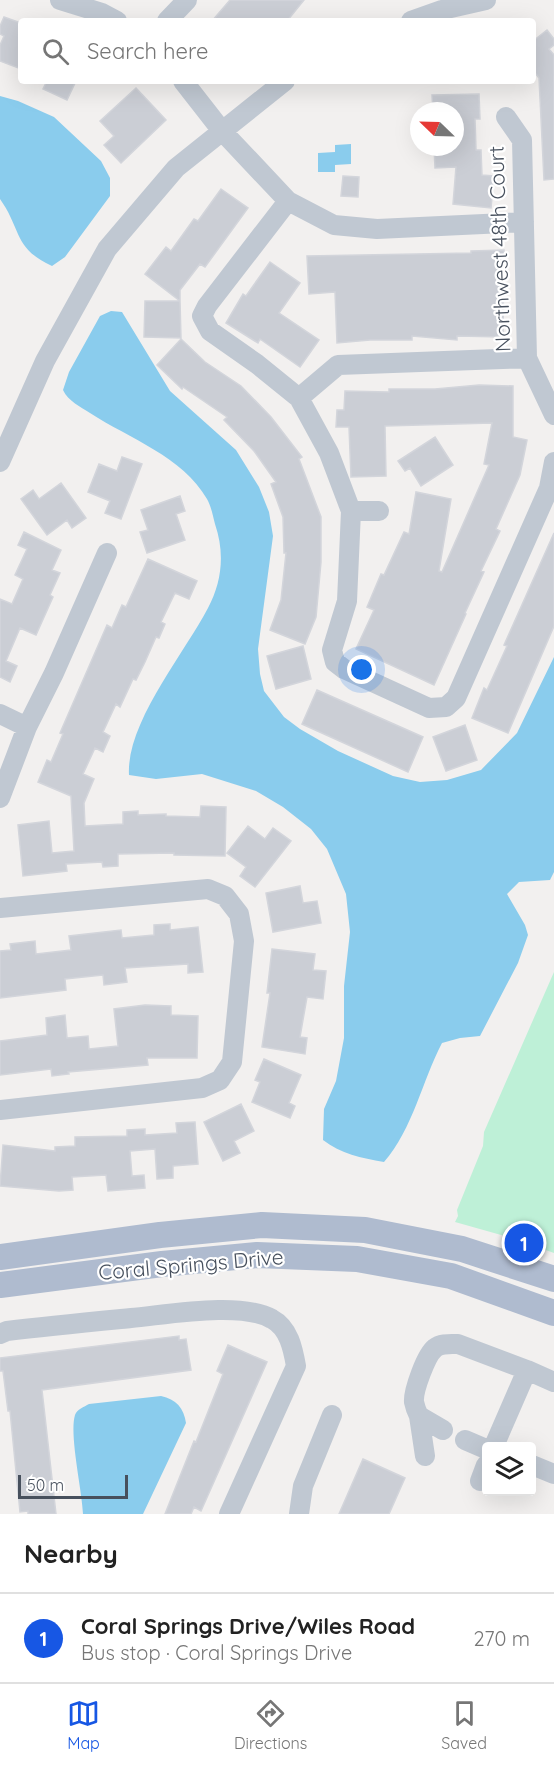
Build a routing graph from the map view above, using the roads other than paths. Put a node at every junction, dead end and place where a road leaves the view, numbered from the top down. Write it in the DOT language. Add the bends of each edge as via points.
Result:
graph roads {
  1 [pos="60,0"];
  2 [pos="187,0"];
  3 [pos="486,0"];
  4 [pos="111,18"];
  5 [pos="170,18"];
  6 [pos="419,18"];
  7 [pos="185,84"];
  8 [pos="281,84"];
  9 [pos="506,117"];
  10 [pos="222,131"];
  11 [pos="288,201"];
  12 [pos="524,222"];
  13 [pos="527,358"];
  14 [pos="299,398"];
  15 [pos="554,415"];
  16 [pos="0,462"];
  17 [pos="554,462"];
  18 [pos="351,511"];
  19 [pos="379,511"];
  20 [pos="107,553"];
  21 [pos="0,714"];
  22 [pos="27,727"];
  23 [pos="0,798"];
  24 [pos="0,908"];
  25 [pos="0,1110"];
  26 [pos="403,1237"];
  27 [pos="0,1257"];
  28 [pos="397,1266"];
  29 [pos="554,1279"];
  30 [pos="0,1285"];
  31 [pos="554,1313"];
  32 [pos="0,1334"];
  33 [pos="527,1370"];
  34 [pos="554,1382"];
  35 [pos="332,1415"];
  36 [pos="419,1416"];
  37 [pos="443,1430"];
  38 [pos="465,1440"];
  39 [pos="496,1442"];
  40 [pos="482,1447"];
  41 [pos="425,1456"];
  42 [pos="536,1467"];
  43 [pos="554,1474"];
  44 [pos="229,1514"];
  45 [pos="299,1514"];
  1 -- 4 [label="street"];
  2 -- 5 [label="street"];
  3 -- 6 [label="street"];
  7 -- 10 [label="street"];
  8 -- 10 [label="street"];
  9 -- 12 [label="street, Northwest 48th Court" via="522,140"];
  10 -- 11 [label="street"];
  10 -- 16 [label="street" via="176,168 107,249 45,361"];
  11 -- 12 [label="street" via="334,225 367,228"];
  11 -- 14 [label="street" via="202,316 210,331"];
  12 -- 13 [label="street, Northwest 48th Court"];
  13 -- 14 [label="street" via="338,365"];
  13 -- 15 [label="street, Northwest 48th Court"];
  14 -- 18 [label="street" via="329,453"];
  17 -- 18 [label="street" via="549,488 456,698 446,707 429,708 336,662 332,650 347,601"];
  18 -- 19 [label="street"];
  20 -- 22 [label="street"];
  21 -- 22 [label="street"];
  22 -- 23 [label="street"];
  24 -- 25 [label="street" via="208,889 225,896 239,915 244,941 232,1062 220,1080 202,1088"];
  26 -- 27 [label="main road, Coral Springs Drive" via="365,1230 262,1225"];
  26 -- 28 [label="main road"];
  26 -- 29 [label="main road, Coral Springs Drive" via="462,1249"];
  28 -- 30 [label="main road, Coral Springs Drive" via="357,1259 257,1255"];
  28 -- 31 [label="main road, Coral Springs Drive" via="451,1276"];
  32 -- 44 [label="street" via="209,1310 243,1310 272,1319 293,1346 296,1366"];
  33 -- 34 [label="street"];
  33 -- 36 [label="street" via="458,1344 436,1347 415,1390"];
  33 -- 39 [label="street"];
  35 -- 45 [label="street" via="303,1486"];
  36 -- 37 [label="street"];
  36 -- 41 [label="street"];
  38 -- 40 [label="street"];
  42 -- 43 [label="street"];
}
